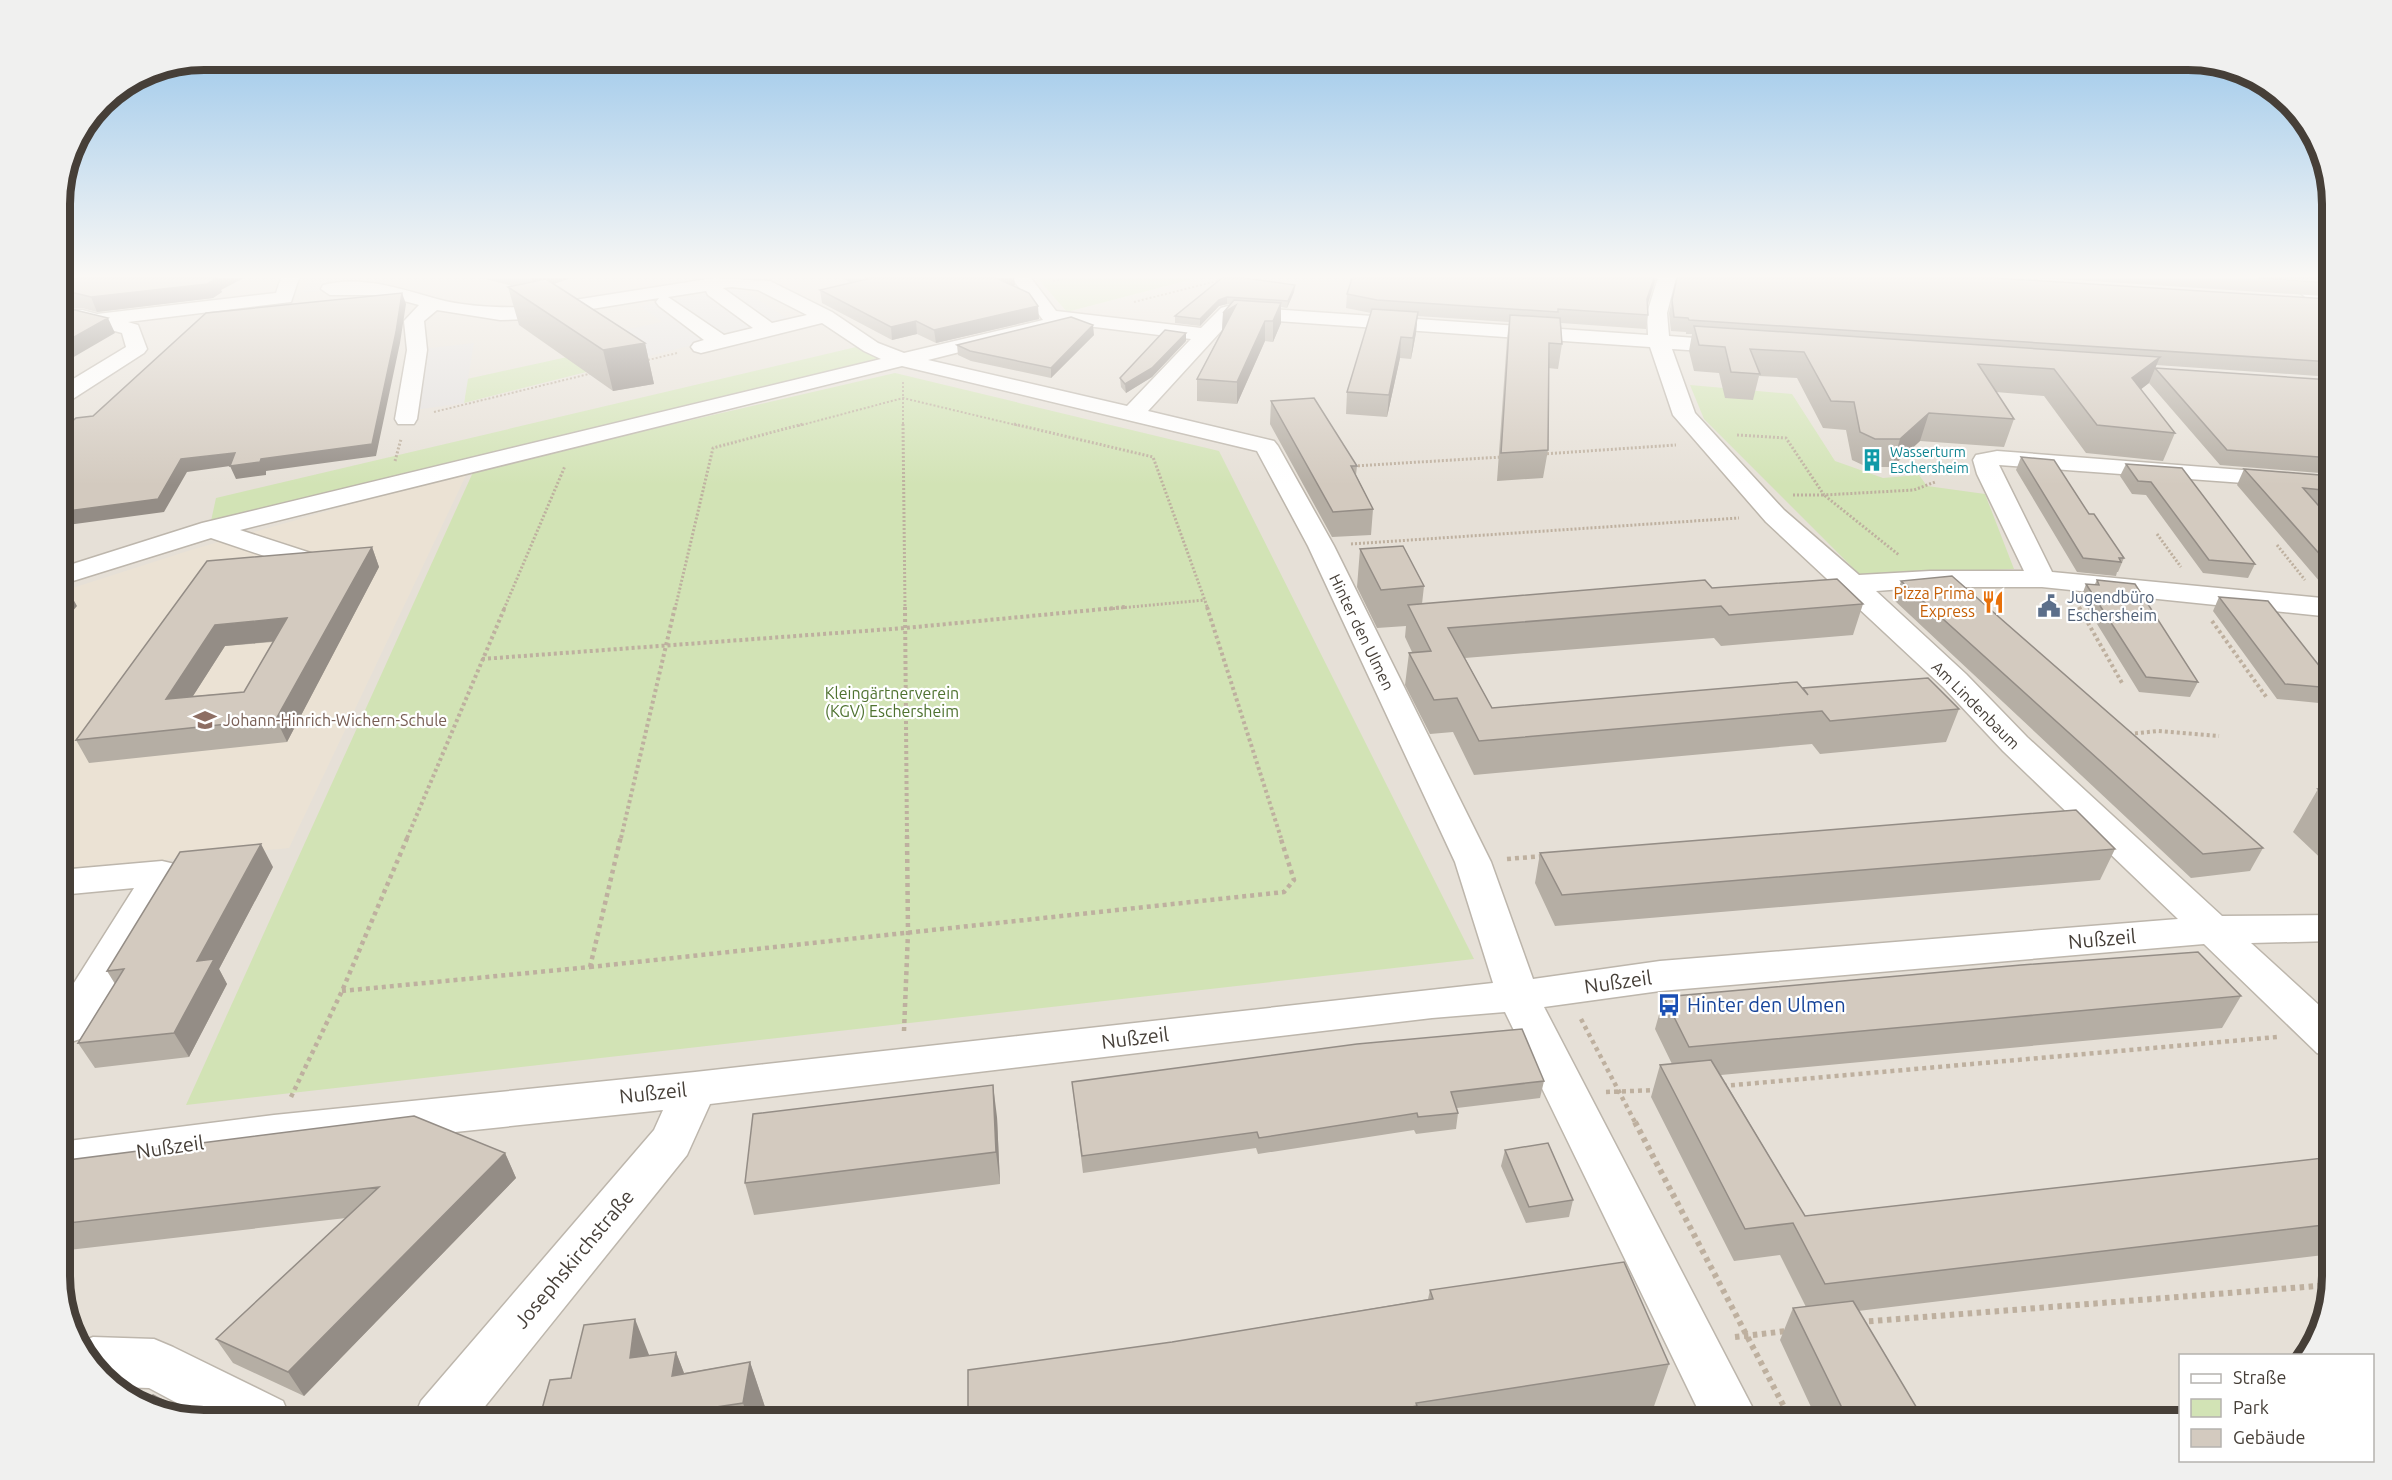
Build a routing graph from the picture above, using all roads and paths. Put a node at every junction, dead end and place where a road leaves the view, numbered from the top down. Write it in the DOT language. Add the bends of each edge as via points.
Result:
graph roads {
  1 [pos="135,347"];
  2 [pos="417,347"];
  3 [pos="698,347"];
  4 [pos="871,347"];
  5 [pos="950,347"];
  6 [pos="1194,347"];
  7 [pos="1661,347"];
  8 [pos="1739,347"];
  9 [pos="1754,348"];
  10 [pos="902,360"];
  11 [pos="633,363"];
  12 [pos="599,372"];
  13 [pos="71,390"];
  14 [pos="903,398"];
  15 [pos="1132,415"];
  16 [pos="406,419"];
  17 [pos="1707,438"];
  18 [pos="1533,454"];
  19 [pos="1509,456"];
  20 [pos="565,465"];
  21 [pos="1353,466"];
  22 [pos="2308,481"];
  23 [pos="1935,482"];
  24 [pos="389,485"];
  25 [pos="1824,495"];
  26 [pos="1767,506"];
  27 [pos="211,529"];
  28 [pos="2277,544"];
  29 [pos="1321,546"];
  30 [pos="310,562"];
  31 [pos="71,574"];
  32 [pos="1930,579"];
  33 [pos="2053,581"];
  34 [pos="1851,584"];
  35 [pos="2194,596"];
  36 [pos="2321,598"];
  37 [pos="1205,600"];
  38 [pos="2321,607"];
  39 [pos="905,628"];
  40 [pos="667,645"];
  41 [pos="482,659"];
  42 [pos="2122,682"];
  43 [pos="2267,698"];
  44 [pos="2122,734"];
  45 [pos="2219,736"];
  46 [pos="1555,855"];
  47 [pos="1473,861"];
  48 [pos="71,882"];
  49 [pos="2322,928"];
  50 [pos="2212,930"];
  51 [pos="908,933"];
  52 [pos="590,967"];
  53 [pos="1565,990"];
  54 [pos="342,991"];
  55 [pos="1518,996"];
  56 [pos="71,1022"];
  57 [pos="2322,1032"];
  58 [pos="2322,1037"];
  59 [pos="904,1064"];
  60 [pos="1710,1087"];
  61 [pos="695,1089"];
  62 [pos="1665,1089"];
  63 [pos="1621,1092"];
  64 [pos="1566,1095"];
  65 [pos="274,1133"];
  66 [pos="71,1160"];
  67 [pos="2321,1286"];
  68 [pos="1853,1323"];
  69 [pos="1794,1330"];
  70 [pos="1747,1336"];
  71 [pos="1690,1343"];
  72 [pos="103,1362"];
  73 [pos="244,1410"];
  74 [pos="448,1410"];
  75 [pos="1727,1410"];
  76 [pos="1786,1410"];
  1 -- 13 [label="street"];
  2 -- 16 [label="street"];
  3 -- 11 [label="path"];
  4 -- 10 [label="street, Hinter den Ulmen"];
  5 -- 10 [label="street"];
  6 -- 15 [label="street"];
  7 -- 17 [label="street, Am Lindenbaum" via="1684,415"];
  8 -- 9 [label="street"];
  10 -- 15 [label="street, Hinter den Ulmen"];
  10 -- 24 [label="street"];
  12 -- 16 [label="path"];
  14 -- 37 [label="path" via="1153,457"];
  14 -- 39 [label="path"];
  14 -- 40 [label="path" via="713,448"];
  15 -- 29 [label="street, Hinter den Ulmen" via="1266,446"];
  16 -- 24 [label="path"];
  17 -- 18 [label="path"];
  17 -- 25 [label="path" via="1786,438"];
  17 -- 26 [label="street, Am Lindenbaum"];
  19 -- 21 [label="path"];
  20 -- 41 [label="path"];
  22 -- 33 [label="street" via="1985,460 1989,474"];
  23 -- 25 [label="path" via="1914,490"];
  24 -- 27 [label="street"];
  25 -- 26 [label="path"];
  25 -- 32 [label="path"];
  26 -- 29 [label="path"];
  26 -- 34 [label="street, Am Lindenbaum"];
  27 -- 30 [label="street"];
  27 -- 31 [label="street"];
  28 -- 36 [label="path"];
  29 -- 47 [label="street, Hinter den Ulmen"];
  32 -- 33 [label="street"];
  32 -- 34 [label="street"];
  33 -- 35 [label="street"];
  33 -- 42 [label="path"];
  34 -- 50 [label="street, Am Lindenbaum"];
  35 -- 38 [label="street"];
  35 -- 43 [label="path"];
  37 -- 39 [label="path"];
  37 -- 51 [label="path" via="1294,880 1284,892"];
  39 -- 40 [label="path"];
  39 -- 51 [label="path"];
  40 -- 41 [label="path"];
  40 -- 52 [label="path"];
  41 -- 54 [label="path"];
  44 -- 45 [label="path" via="2158,731"];
  46 -- 47 [label="path"];
  47 -- 55 [label="street, Hinter den Ulmen"];
  48 -- 56 [label="street" via="162,873"];
  49 -- 50 [label="street, Nußzeil"];
  50 -- 53 [label="street, Nußzeil" via="1660,976"];
  50 -- 57 [label="street, Am Lindenbaum"];
  51 -- 52 [label="path"];
  51 -- 59 [label="path"];
  52 -- 54 [label="path"];
  53 -- 55 [label="street, Nußzeil"];
  53 -- 63 [label="path"];
  54 -- 65 [label="path"];
  55 -- 59 [label="street, Nußzeil"];
  55 -- 64 [label="street, Hinter den Ulmen"];
  58 -- 60 [label="path"];
  59 -- 61 [label="street, Nußzeil"];
  61 -- 65 [label="street, Nußzeil"];
  61 -- 74 [label="street, Josephskirchstraße" via="671,1142"];
  62 -- 63 [label="path"];
  63 -- 64 [label="path"];
  63 -- 70 [label="path"];
  64 -- 71 [label="street, Hinter den Ulmen"];
  65 -- 66 [label="street, Nußzeil"];
  67 -- 68 [label="path"];
  69 -- 70 [label="path"];
  70 -- 71 [label="path"];
  70 -- 76 [label="path"];
  71 -- 75 [label="street, Hinter den Ulmen"];
  72 -- 73 [label="street" via="154,1364"];
}
